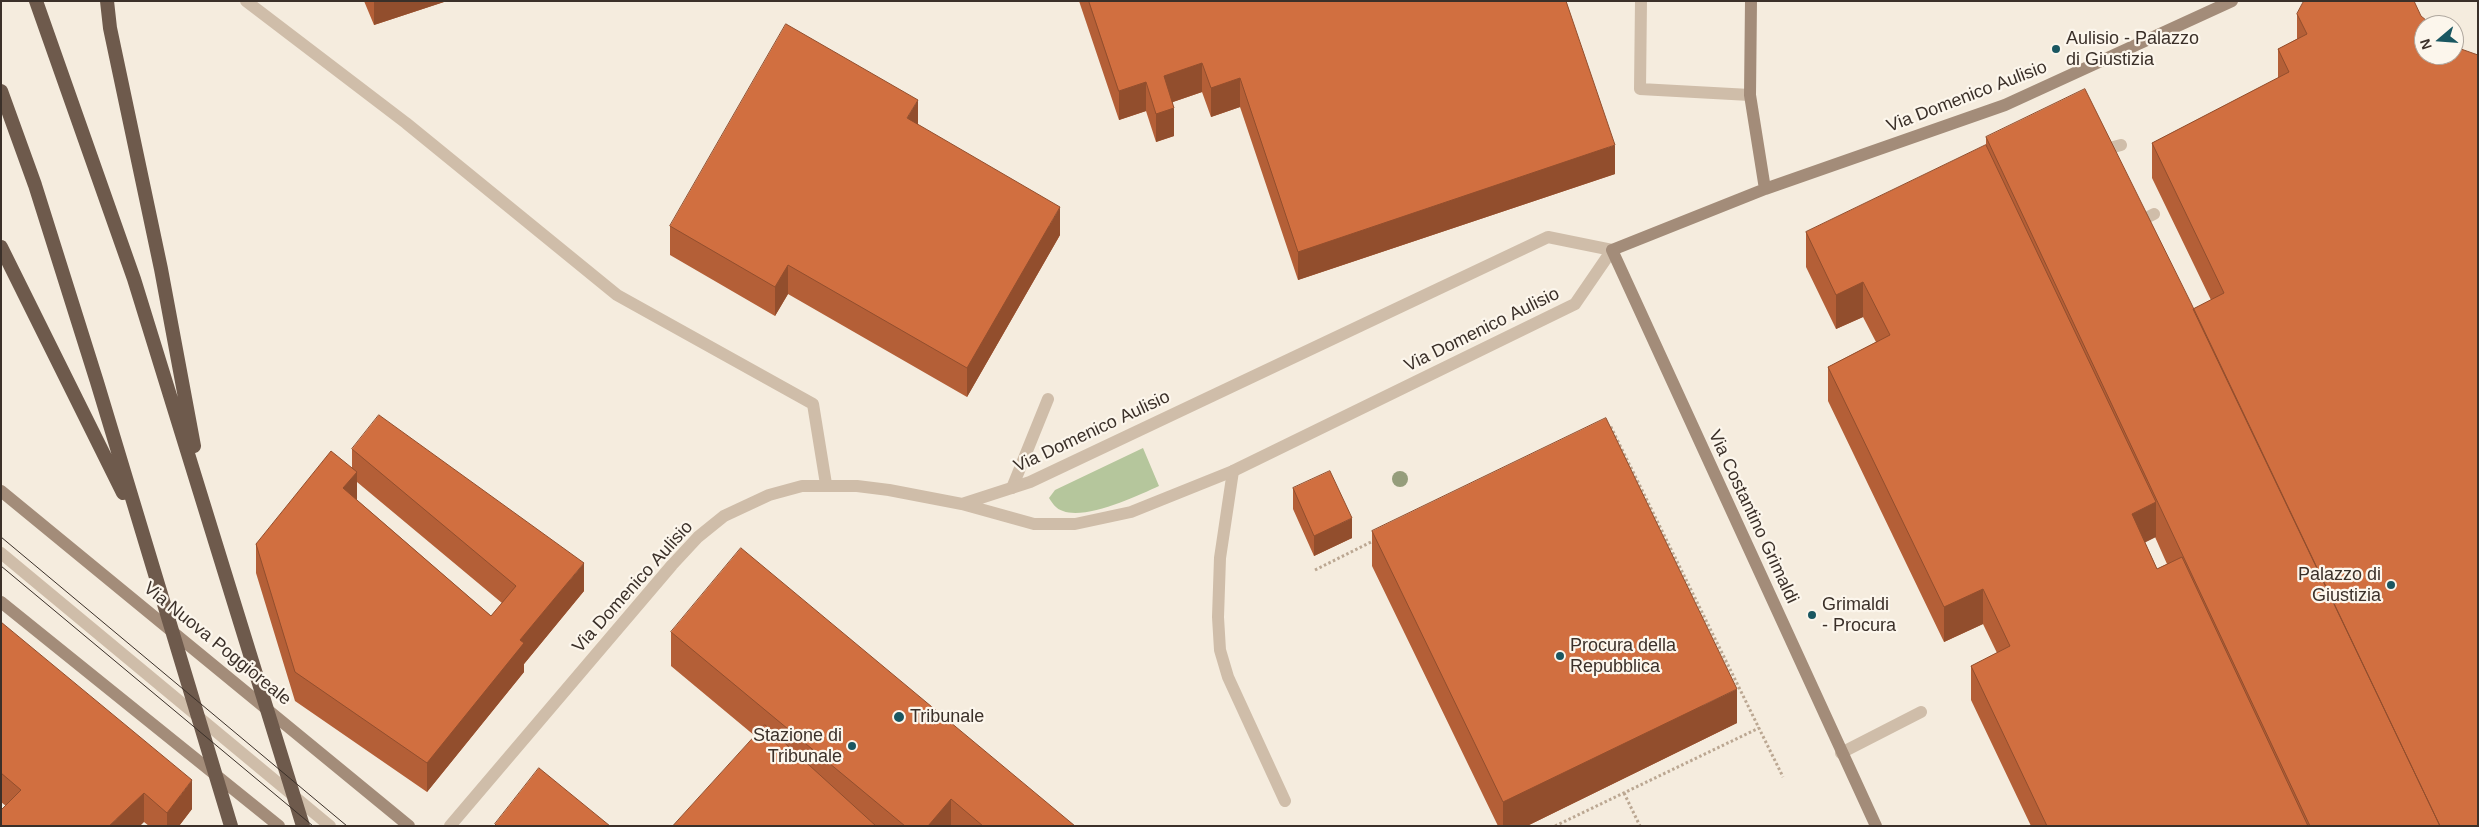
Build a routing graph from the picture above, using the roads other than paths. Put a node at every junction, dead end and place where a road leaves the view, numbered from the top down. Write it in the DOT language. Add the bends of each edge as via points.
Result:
graph roads {
  1 [pos="36,1"];
  2 [pos="107,1"];
  3 [pos="246,1"];
  4 [pos="1641,1"];
  5 [pos="1751,1"];
  6 [pos="2232,1"];
  7 [pos="1,91"];
  8 [pos="1750,95"];
  9 [pos="2121,145"];
  10 [pos="2095,152"];
  11 [pos="1765,189"];
  12 [pos="2154,214"];
  13 [pos="2132,225"];
  14 [pos="1,247"];
  15 [pos="1612,250"];
  16 [pos="1048,399"];
  17 [pos="1233,471"];
  18 [pos="826,484"];
  19 [pos="1012,488"];
  20 [pos="1,491"];
  21 [pos="962,504"];
  22 [pos="206,508"];
  23 [pos="139,526"];
  24 [pos="1,553"];
  25 [pos="1,602"];
  26 [pos="1921,712"];
  27 [pos="1841,753"];
  28 [pos="1285,801"];
  29 [pos="231,826"];
  30 [pos="279,826"];
  31 [pos="303,826"];
  32 [pos="330,826"];
  33 [pos="409,826"];
  34 [pos="450,826"];
  35 [pos="1876,826"];
  1 -- 22 [label="highway" via="134,279"];
  2 -- 22 [label="highway"];
  3 -- 18 [label="street" via="406,124 617,295 813,404"];
  4 -- 8 [label="street" via="1640,89"];
  5 -- 8 [label="main road"];
  6 -- 11 [label="main road, Via Domenico Aulisio" via="2005,105"];
  7 -- 23 [label="highway" via="35,185"];
  8 -- 11 [label="main road"];
  9 -- 10 [label="street"];
  11 -- 15 [label="main road, Via Domenico Aulisio"];
  12 -- 13 [label="street"];
  14 -- 23 [label="highway"];
  15 -- 17 [label="street, Via Domenico Aulisio" via="1575,304"];
  15 -- 19 [label="street, Via Domenico Aulisio" via="1548,237"];
  15 -- 27 [label="main road, Via Costantino Grimaldi"];
  16 -- 19 [label="street"];
  17 -- 21 [label="street, Via Domenico Aulisio" via="1132,512 1075,524 1034,524"];
  17 -- 28 [label="street" via="1220,558 1220,650 1228,677"];
  18 -- 21 [label="street, Via Domenico Aulisio" via="889,490"];
  18 -- 34 [label="street, Via Domenico Aulisio" via="802,486 769,495 724,516 698,537"];
  19 -- 21 [label="street, Via Domenico Aulisio"];
  20 -- 33 [label="main road, Via Nuova Poggioreale"];
  22 -- 31 [label="highway"];
  23 -- 29 [label="highway"];
  24 -- 32 [label="street"];
  25 -- 30 [label="main road"];
  26 -- 27 [label="street"];
  27 -- 35 [label="main road, Via Costantino Grimaldi"];
}
